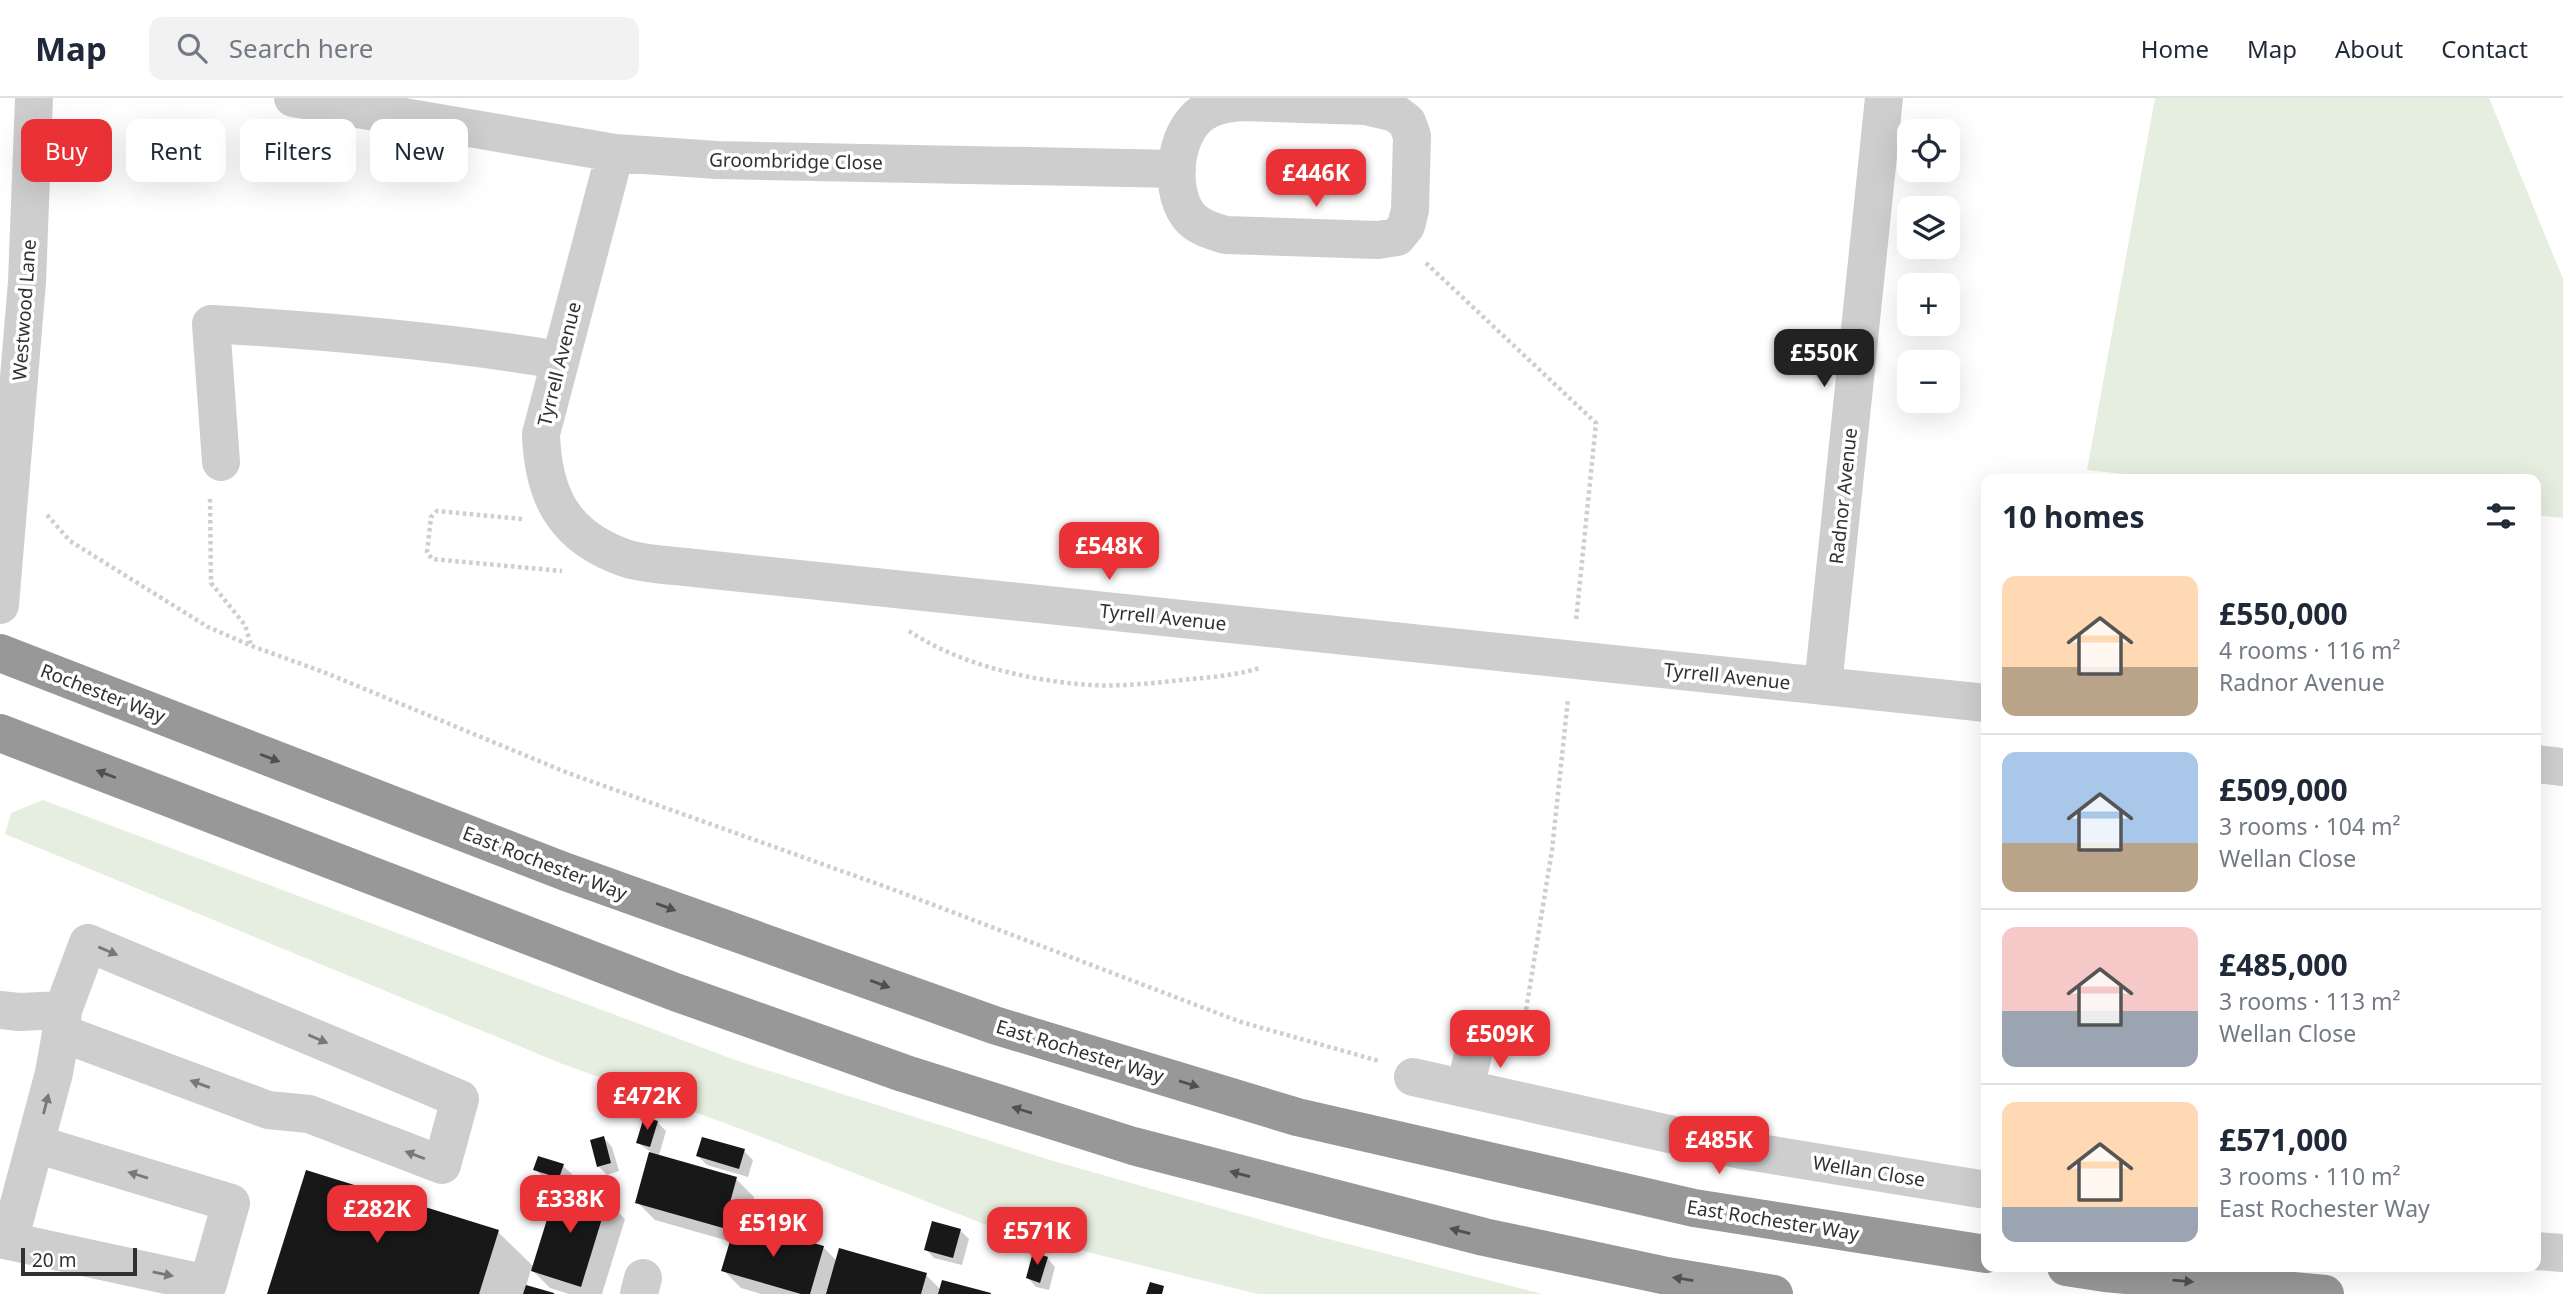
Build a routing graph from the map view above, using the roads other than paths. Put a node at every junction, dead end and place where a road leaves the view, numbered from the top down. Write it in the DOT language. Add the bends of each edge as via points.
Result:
graph roads {
  1 [pos="34,98"];
  2 [pos="293,98"];
  3 [pos="1884,98"];
  4 [pos="615,153"];
  5 [pos="17,157"];
  6 [pos="1177,169"];
  7 [pos="559,360"];
  8 [pos="221,457"];
  9 [pos="0,605"];
  10 [pos="0,653"];
  11 [pos="1823,686"];
  12 [pos="1981,703"];
  13 [pos="0,733"];
  14 [pos="206,733"];
  15 [pos="2541,765"];
  16 [pos="2563,767"];
  17 [pos="0,1010"];
  18 [pos="62,1021"];
  19 [pos="1494,1040"];
  20 [pos="1402,1070"];
  21 [pos="1465,1088"];
  22 [pos="36,1144"];
  23 [pos="1981,1189"];
  24 [pos="4,1240"];
  25 [pos="2541,1251"];
  26 [pos="1981,1253"];
  27 [pos="2563,1253"];
  28 [pos="2098,1272"];
  29 [pos="209,1289"];
  30 [pos="1774,1294"];
  31 [pos="2325,1294"];
  1 -- 5 [label="street, Westwood Lane"];
  2 -- 4 [label="street, Groombridge Close"];
  3 -- 11 [label="street, Radnor Avenue"];
  4 -- 6 [label="street, Groombridge Close" via="717,160"];
  4 -- 7 [label="street, Tyrrell Avenue"];
  5 -- 9 [label="street, Westwood Lane" via="27,282"];
  6 -- 6 [label="street" via="1180,142 1194,120 1227,104 1366,106 1395,113 1407,122 1412,136 1406,226 1397,236 1378,240 1226,235 1203,228 1188,215"];
  7 -- 8 [label="street" via="487,348 211,324"];
  7 -- 11 [label="street, Tyrrell Avenue" via="541,434 542,464 555,505 585,539 626,559"];
  10 -- 14 [label="highway, Rochester Way"];
  11 -- 12 [label="street, Tyrrell Avenue"];
  30 -- 13 [label="highway, one-way" via="1484,1237 1133,1146 903,1073 675,992"];
  14 -- 26 [label="highway, East Rochester Way, one-way" via="566,872 994,1025 1297,1117 1694,1208"];
  15 -- 16 [label="street"];
  17 -- 18 [label="street"];
  18 -- 18 [label="street, one-way" via="88,943 460,1099 442,1166 309,1114 268,1110"];
  22 -- 18 [label="street, one-way"];
  19 -- 21 [label="street"];
  20 -- 21 [label="street, Wellan Close"];
  21 -- 23 [label="street, Wellan Close" via="1741,1150"];
  22 -- 24 [label="street"];
  29 -- 22 [label="street, one-way" via="231,1203"];
  24 -- 29 [label="street, one-way"];
  25 -- 27 [label="street"];
  28 -- 31 [label="highway, one-way"];
}
